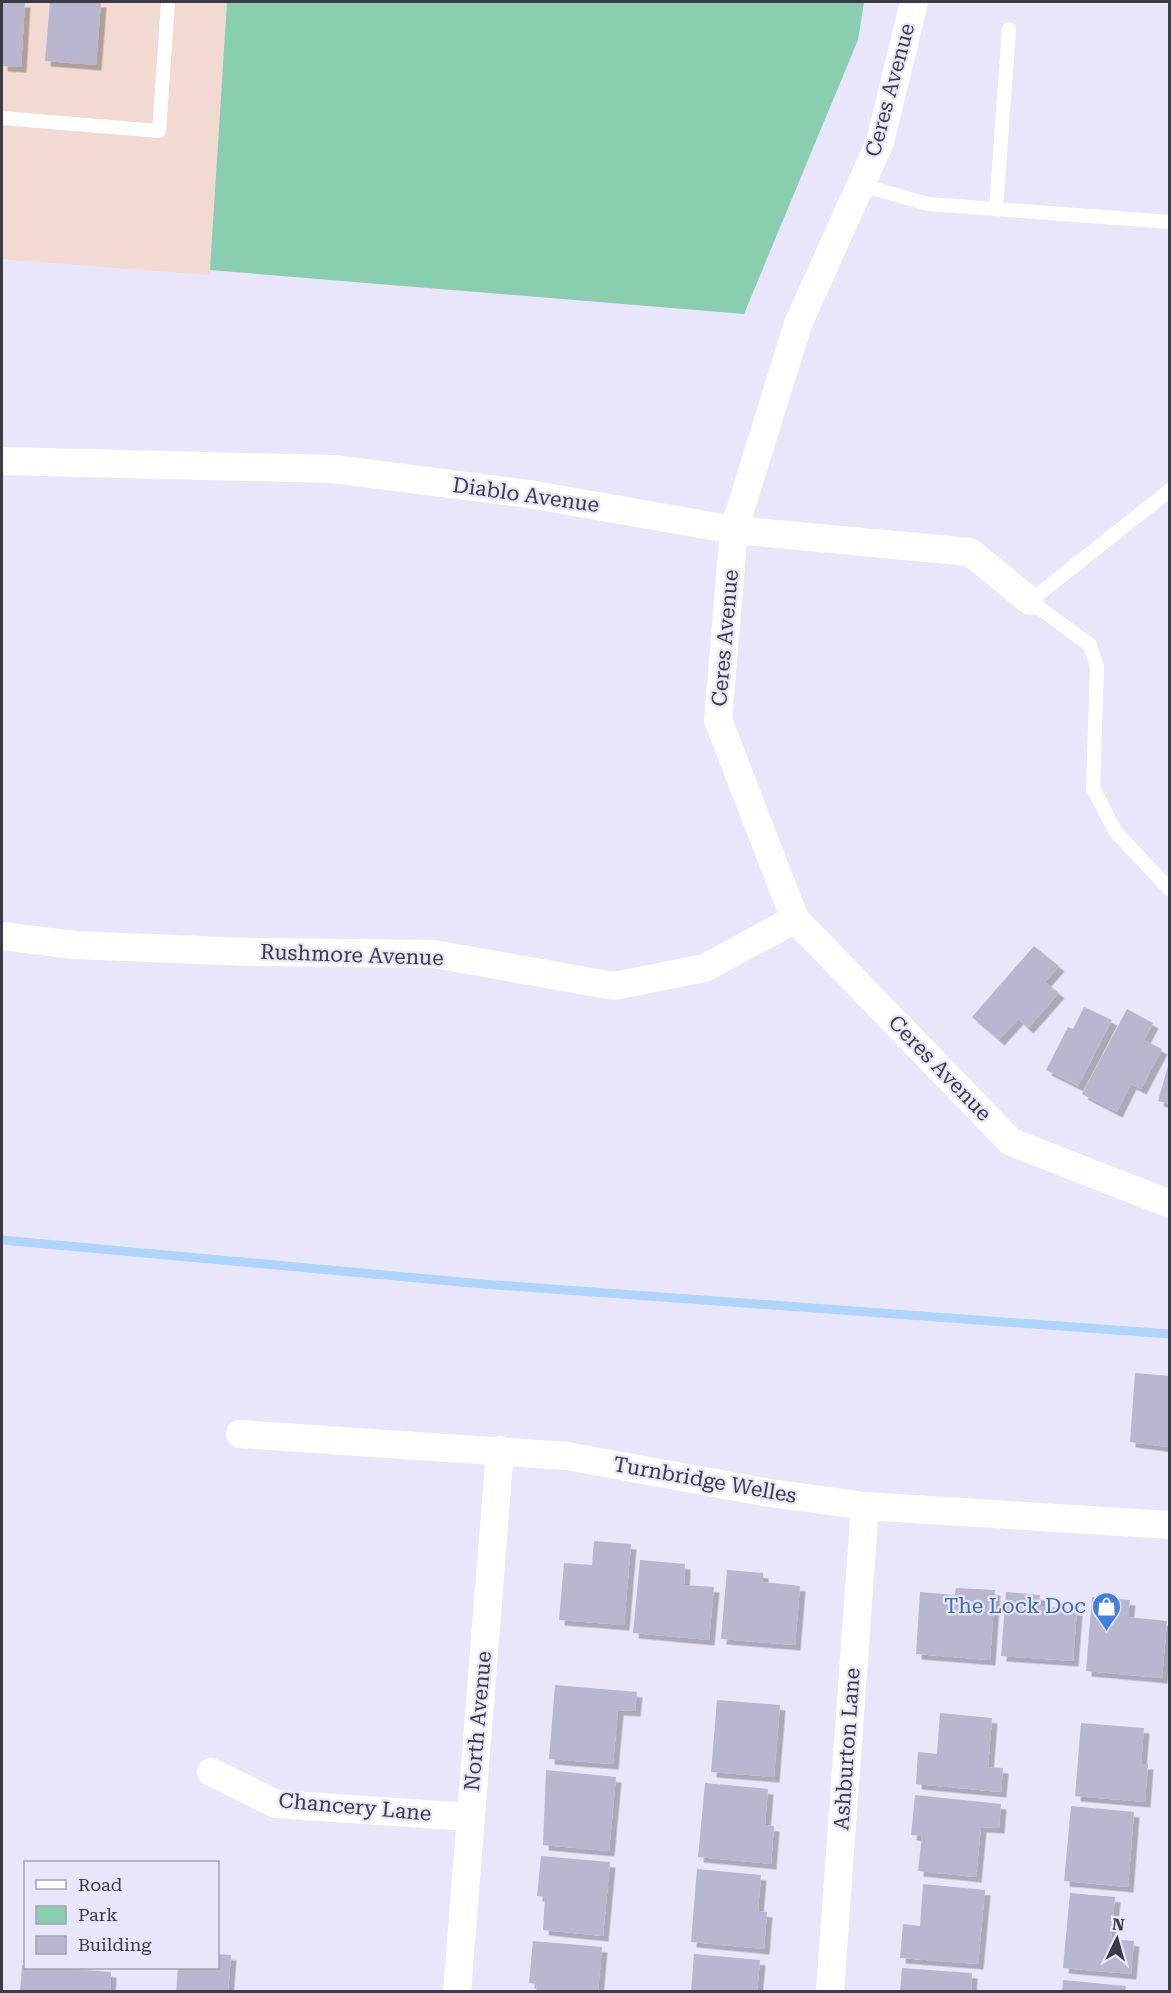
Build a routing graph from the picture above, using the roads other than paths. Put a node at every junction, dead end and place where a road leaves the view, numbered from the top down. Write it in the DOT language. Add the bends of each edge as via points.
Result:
graph roads {
  1 [pos="168,2"];
  2 [pos="914,2"];
  3 [pos="1009,29"];
  4 [pos="2,118"];
  5 [pos="861,185"];
  6 [pos="996,209"];
  7 [pos="1170,222"];
  8 [pos="2,461"];
  9 [pos="1170,490"];
  10 [pos="734,530"];
  11 [pos="1030,601"];
  12 [pos="1170,890"];
  13 [pos="795,919"];
  14 [pos="2,936"];
  15 [pos="1170,1204"];
  16 [pos="240,1434"];
  17 [pos="500,1450"];
  18 [pos="865,1506"];
  19 [pos="1170,1525"];
  20 [pos="211,1772"];
  21 [pos="470,1817"];
  22 [pos="458,1992"];
  23 [pos="830,1992"];
  1 -- 4 [label="lane" via="159,131"];
  2 -- 5 [label="street, Ceres Avenue" via="880,142"];
  3 -- 6 [label="lane"];
  5 -- 6 [label="lane" via="928,204"];
  5 -- 10 [label="street, Ceres Avenue" via="798,324"];
  6 -- 7 [label="lane"];
  8 -- 10 [label="street, Diablo Avenue" via="333,469 529,494"];
  9 -- 11 [label="lane"];
  10 -- 11 [label="street, Diablo Avenue" via="970,552"];
  10 -- 13 [label="street, Ceres Avenue" via="718,720"];
  11 -- 12 [label="lane" via="1090,645 1097,667 1093,788 1115,831"];
  13 -- 14 [label="street, Rushmore Avenue" via="705,968 614,986 434,954 74,945"];
  13 -- 15 [label="street, Ceres Avenue" via="1011,1142"];
  16 -- 17 [label="street, Turnbridge Welles"];
  17 -- 18 [label="street, Turnbridge Welles" via="567,1456"];
  17 -- 21 [label="street, North Avenue"];
  18 -- 19 [label="street, Turnbridge Welles"];
  18 -- 23 [label="street, Ashburton Lane"];
  20 -- 21 [label="street, Chancery Lane" via="276,1804"];
  21 -- 22 [label="street, North Avenue"];
}
